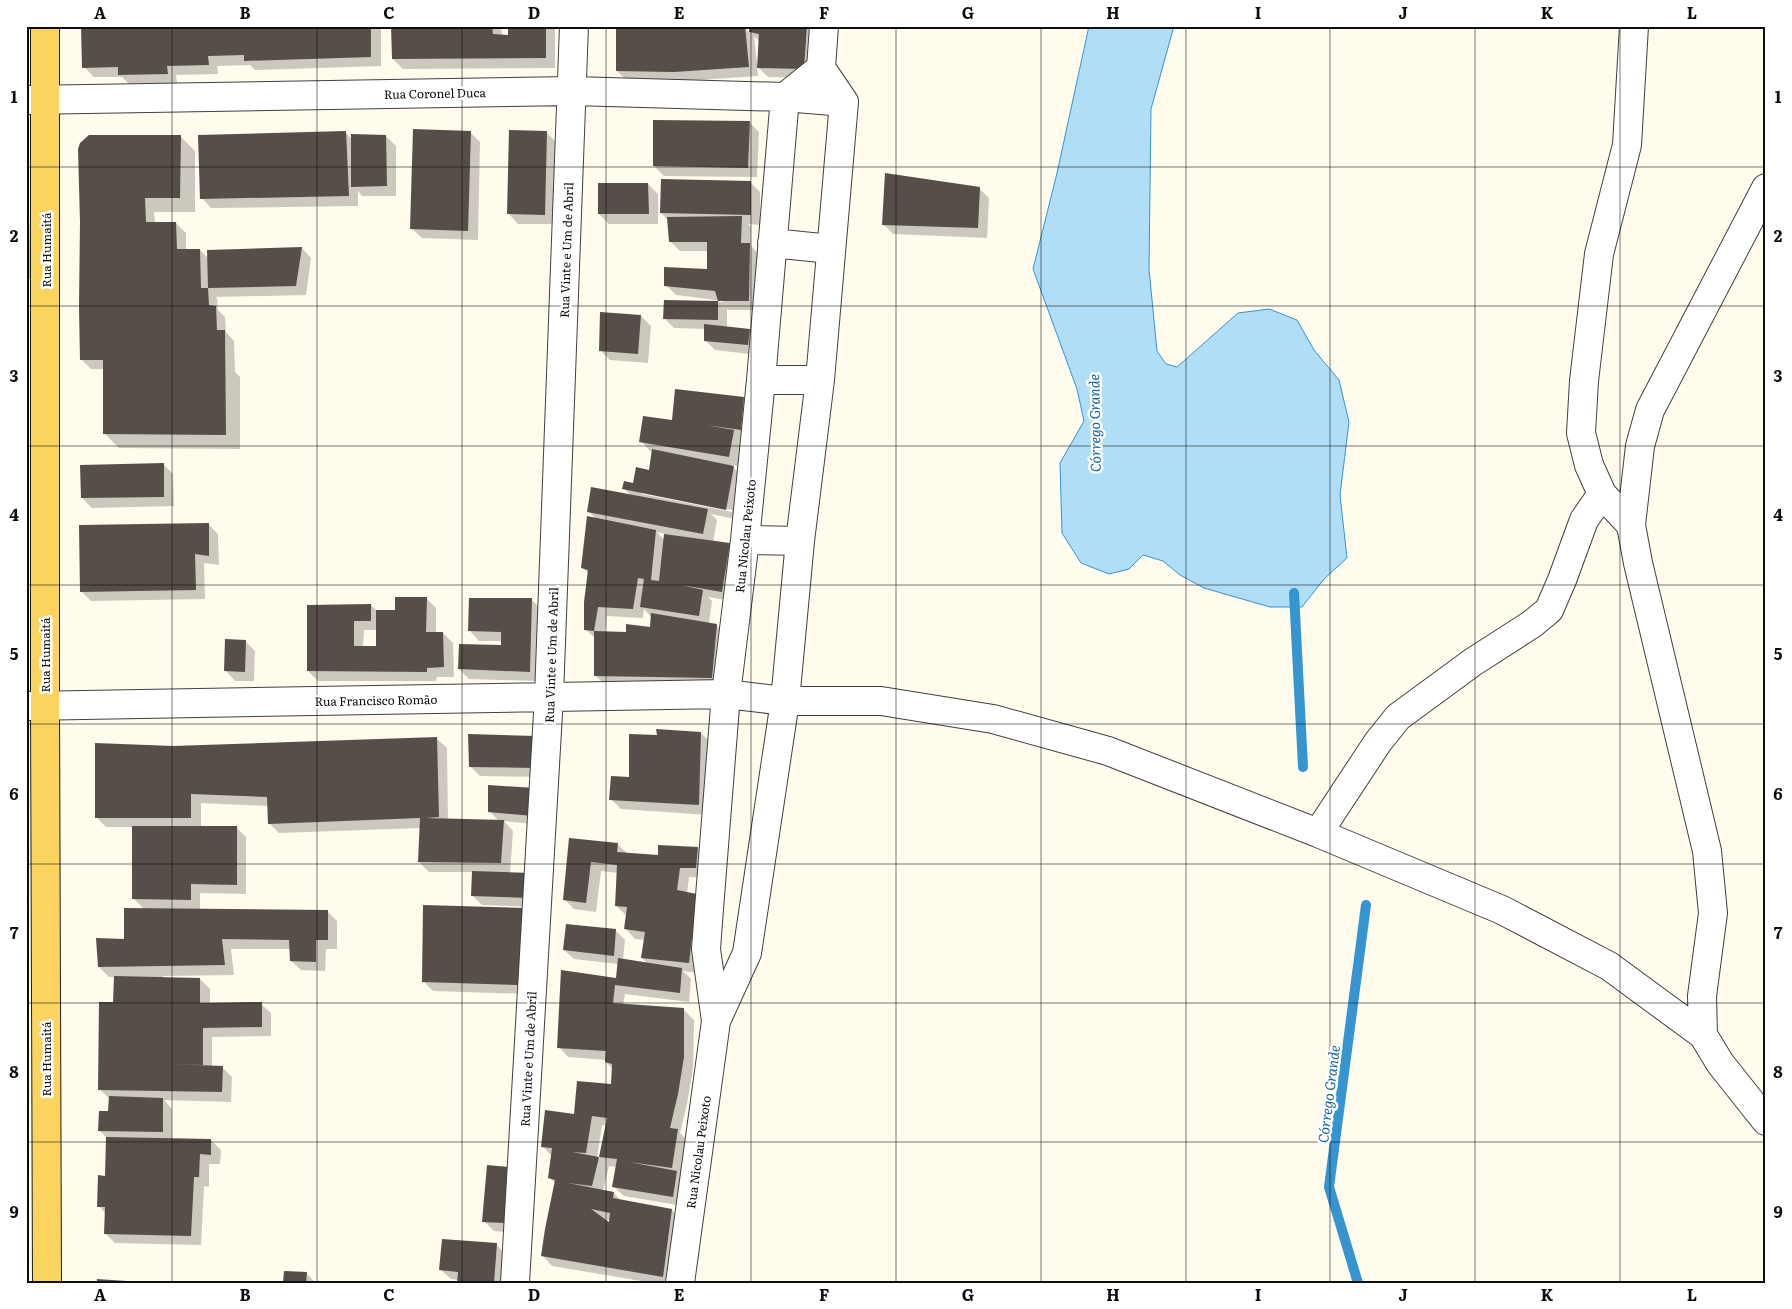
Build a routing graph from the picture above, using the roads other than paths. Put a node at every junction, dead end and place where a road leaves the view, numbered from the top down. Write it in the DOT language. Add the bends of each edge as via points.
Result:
graph roads {
  1 [pos="45,26"];
  2 [pos="574,26"];
  3 [pos="824,26"];
  4 [pos="1634,26"];
  5 [pos="821,68"];
  6 [pos="572,91"];
  7 [pos="785,97"];
  8 [pos="36,100"];
  9 [pos="844,102"];
  10 [pos="1766,188"];
  11 [pos="772,243"];
  12 [pos="831,249"];
  13 [pos="761,380"];
  14 [pos="820,380"];
  15 [pos="1602,494"];
  16 [pos="1631,524"];
  17 [pos="745,540"];
  18 [pos="800,540"];
  19 [pos="726,694"];
  20 [pos="550,696"];
  21 [pos="785,701"];
  22 [pos="35,706"];
  23 [pos="1318,834"];
  24 [pos="716,1021"];
  25 [pos="1703,1035"];
  26 [pos="1766,1121"];
  27 [pos="47,1283"];
  28 [pos="515,1283"];
  29 [pos="680,1283"];
  1 -- 8 [label="main road, Rua Humaitá"];
  2 -- 6 [label="street, Rua Vinte e Um de Abril"];
  3 -- 5 [label="street"];
  4 -- 15 [label="street" via="1627,145 1599,254 1584,381 1581,433 1589,465"];
  5 -- 7 [label="street"];
  5 -- 9 [label="street"];
  6 -- 7 [label="street, Rua Coronel Duca"];
  6 -- 8 [label="street, Rua Coronel Duca"];
  6 -- 20 [label="street, Rua Vinte e Um de Abril"];
  7 -- 9 [label="street, Rua Coronel Duca"];
  7 -- 11 [label="street, Rua Nicolau Peixoto"];
  8 -- 22 [label="main road, Rua Humaitá"];
  9 -- 12 [label="street, Rua Nicolau Peixoto"];
  10 -- 16 [label="street" via="1650,410 1640,446"];
  11 -- 12 [label="street"];
  11 -- 13 [label="street, Rua Nicolau Peixoto"];
  12 -- 14 [label="street, Rua Nicolau Peixoto"];
  13 -- 14 [label="street"];
  13 -- 17 [label="street, Rua Nicolau Peixoto"];
  14 -- 18 [label="street, Rua Nicolau Peixoto"];
  15 -- 16 [label="street"];
  15 -- 23 [label="street" via="1584,520 1549,610 1398,717"];
  16 -- 25 [label="street" via="1707,852 1713,914 1702,996"];
  17 -- 18 [label="street"];
  17 -- 19 [label="street, Rua Nicolau Peixoto"];
  18 -- 21 [label="street, Rua Nicolau Peixoto"];
  19 -- 20 [label="street, Rua Francisco Romão"];
  19 -- 21 [label="street, Rua Francisco Romão"];
  19 -- 24 [label="street, Rua Nicolau Peixoto" via="706,950"];
  20 -- 22 [label="street, Rua Francisco Romão"];
  20 -- 28 [label="street, Rua Vinte e Um de Abril"];
  21 -- 23 [label="street, Rua Francisco Romão" via="881,701 993,719 1108,751"];
  21 -- 24 [label="street, Rua Nicolau Peixoto" via="748,953"];
  22 -- 27 [label="main road, Rua Humaitá"];
  23 -- 25 [label="street, Rua Francisco Romão" via="1502,910 1609,966"];
  24 -- 29 [label="street, Rua Nicolau Peixoto"];
  25 -- 26 [label="street" via="1720,1063"];
}
